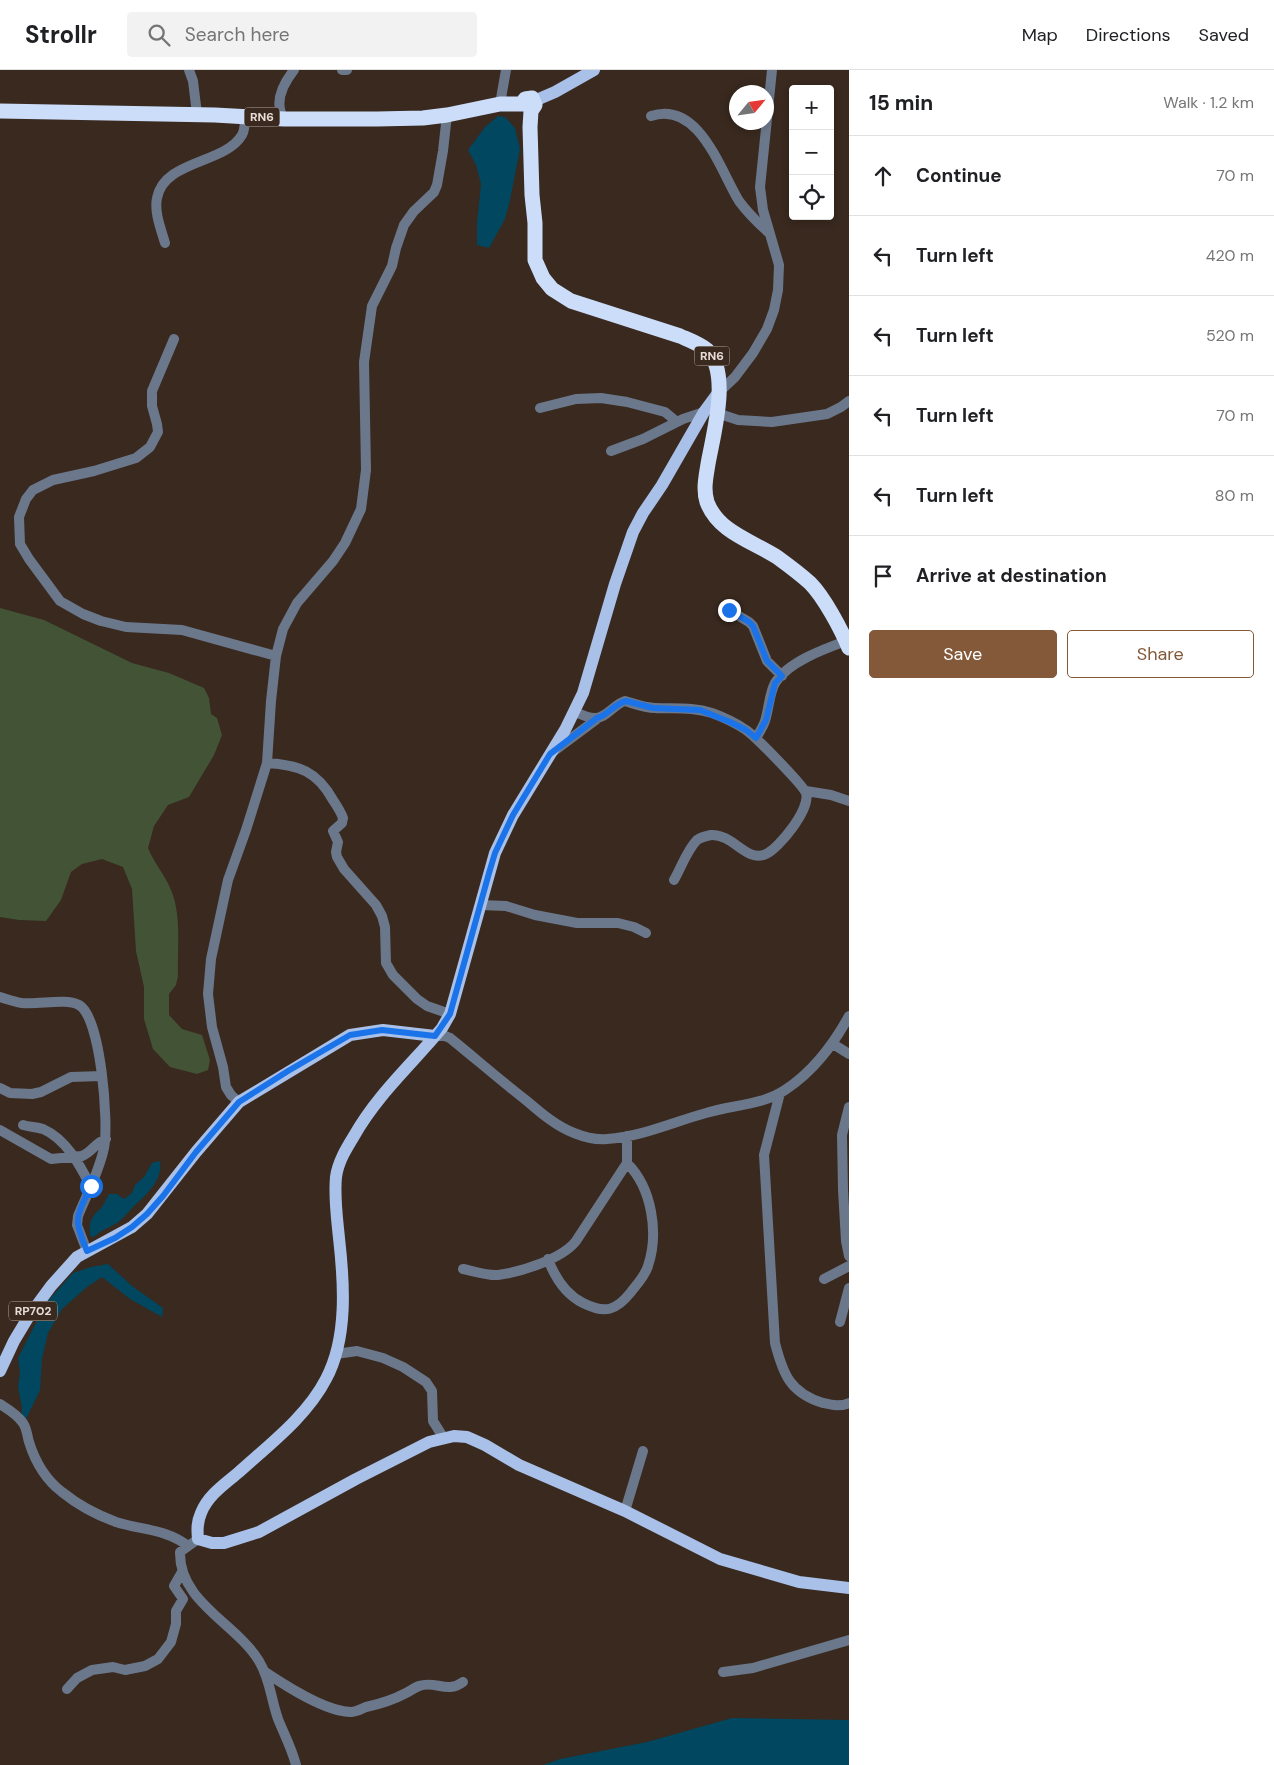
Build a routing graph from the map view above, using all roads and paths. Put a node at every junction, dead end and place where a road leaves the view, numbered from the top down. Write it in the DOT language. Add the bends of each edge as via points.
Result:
graph roads {
  1 [pos="188,70"];
  2 [pos="294,70"];
  3 [pos="342,70"];
  4 [pos="347,70"];
  5 [pos="594,70"];
  6 [pos="772,70"];
  7 [pos="508,71"];
  8 [pos="500,104"];
  9 [pos="529,105"];
  10 [pos="0,111"];
  11 [pos="197,114"];
  12 [pos="447,115"];
  13 [pos="245,116"];
  14 [pos="651,116"];
  15 [pos="284,119"];
  16 [pos="769,233"];
  17 [pos="165,243"];
  18 [pos="174,339"];
  19 [pos="718,393"];
  20 [pos="849,400"];
  21 [pos="540,408"];
  22 [pos="710,413"];
  23 [pos="677,422"];
  24 [pos="611,451"];
  25 [pos="729,610"];
  26 [pos="848,645"];
  27 [pos="276,656"];
  28 [pos="782,676"];
  29 [pos="575,712"];
  30 [pos="597,718"];
  31 [pos="756,738"];
  32 [pos="550,754"];
  33 [pos="267,763"];
  34 [pos="806,792"];
  35 [pos="849,801"];
  36 [pos="674,880"];
  37 [pos="480,905"];
  38 [pos="646,933"];
  39 [pos="0,997"];
  40 [pos="450,1014"];
  41 [pos="849,1016"];
  42 [pos="435,1036"];
  43 [pos="833,1044"];
  44 [pos="849,1054"];
  45 [pos="101,1076"];
  46 [pos="0,1088"];
  47 [pos="780,1093"];
  48 [pos="239,1102"];
  49 [pos="849,1107"];
  50 [pos="23,1126"];
  51 [pos="0,1130"];
  52 [pos="627,1136"];
  53 [pos="106,1139"];
  54 [pos="74,1157"];
  55 [pos="627,1162"];
  56 [pos="91,1186"];
  57 [pos="87,1251"];
  58 [pos="849,1256"];
  59 [pos="548,1260"];
  60 [pos="849,1266"];
  61 [pos="464,1269"];
  62 [pos="824,1278"];
  63 [pos="849,1288"];
  64 [pos="840,1322"];
  65 [pos="336,1354"];
  66 [pos="0,1371"];
  67 [pos="849,1403"];
  68 [pos="0,1404"];
  69 [pos="443,1438"];
  70 [pos="643,1451"];
  71 [pos="625,1511"];
  72 [pos="193,1542"];
  73 [pos="182,1572"];
  74 [pos="849,1588"];
  75 [pos="849,1640"];
  76 [pos="265,1672"];
  77 [pos="723,1672"];
  78 [pos="463,1682"];
  79 [pos="67,1689"];
  80 [pos="296,1765"];
  1 -- 11 [label="street"];
  2 -- 15 [label="street" via="279,100"];
  3 -- 4 [label="street"];
  5 -- 9 [label="main road"];
  6 -- 16 [label="street" via="760,180 762,210"];
  7 -- 8 [label="street"];
  8 -- 9 [label="highway, RN6"];
  8 -- 12 [label="highway, RN6"];
  9 -- 19 [label="highway, RN6" via="535,260 543,278 552,289 571,301 680,336 707,350 715,360 720,376"];
  10 -- 11 [label="highway, RN6"];
  11 -- 13 [label="highway, RN6"];
  12 -- 15 [label="highway, RN6"];
  12 -- 27 [label="street" via="437,185 404,225 392,266 372,306 364,362 366,470 361,509 354,528 333,561 289,616"];
  13 -- 15 [label="highway, RN6"];
  13 -- 17 [label="street" via="243,133 234,144 177,172 161,186 156,199"];
  14 -- 16 [label="street" via="672,113 697,131 719,160 741,204"];
  16 -- 19 [label="street" via="780,270 774,310 753,353"];
  18 -- 27 [label="street" via="152,391 158,432 150,447 136,458 52,480 33,490 19,516 20,544 60,601 83,614 126,627 182,630"];
  19 -- 22 [label="highway, RN6"];
  20 -- 22 [label="street" via="827,414 772,422 738,420"];
  21 -- 23 [label="street" via="576,399 601,398 665,412"];
  22 -- 23 [label="street"];
  22 -- 26 [label="highway, RN6" via="704,489 711,511 729,530 777,557 809,583"];
  22 -- 29 [label="main road" via="633,532"];
  23 -- 24 [label="street"];
  25 -- 28 [label="street" via="753,626 767,661"];
  26 -- 28 [label="street" via="812,655"];
  27 -- 33 [label="street"];
  28 -- 31 [label="street" via="775,683 766,720"];
  29 -- 30 [label="street"];
  29 -- 32 [label="main road"];
  30 -- 31 [label="street" via="626,701 653,708 689,708 714,714"];
  30 -- 32 [label="street"];
  31 -- 34 [label="street"];
  32 -- 37 [label="main road" via="503,836"];
  33 -- 40 [label="street" via="304,769 323,784 343,818 342,823 333,829 338,842 337,857 358,888 376,905 384,922 389,970 417,999"];
  33 -- 48 [label="street" via="228,880 210,968 208,994 212,1027 226,1087"];
  34 -- 35 [label="street"];
  34 -- 36 [label="street" via="803,810 790,831 767,854 745,853 734,842 719,835 703,837 694,845"];
  37 -- 38 [label="street" via="506,906 535,916 577,923 618,923 634,926"];
  37 -- 40 [label="main road"];
  39 -- 45 [label="street" via="22,1003 71,1002 83,1008 98,1046"];
  40 -- 42 [label="main road"];
  41 -- 43 [label="street"];
  42 -- 48 [label="main road, RP702" via="382,1030 350,1035"];
  42 -- 52 [label="street" via="450,1038 548,1119 565,1129 593,1139"];
  42 -- 65 [label="main road" via="368,1111 341,1160 336,1177 336,1196 343,1299"];
  43 -- 44 [label="street"];
  43 -- 47 [label="street" via="802,1077"];
  45 -- 46 [label="street" via="71,1077 32,1094 10,1093"];
  45 -- 53 [label="street"];
  47 -- 52 [label="street"];
  47 -- 67 [label="street" via="764,1164 775,1343 784,1373 796,1390 807,1398 833,1405"];
  48 -- 57 [label="main road, RP702" via="147,1214 115,1238"];
  49 -- 58 [label="street" via="842,1135"];
  50 -- 54 [label="street" via="39,1128 53,1135"];
  51 -- 54 [label="street" via="51,1159"];
  52 -- 55 [label="street"];
  53 -- 54 [label="street" via="86,1154"];
  53 -- 56 [label="street"];
  54 -- 56 [label="street"];
  55 -- 59 [label="street" via="576,1241 564,1253"];
  55 -- 59 [label="street" via="646,1192 652,1229 648,1268 626,1298 612,1310 588,1306 562,1286"];
  56 -- 57 [label="street" via="77,1225"];
  57 -- 66 [label="main road, RP702" via="63,1273 29,1316"];
  59 -- 61 [label="street" via="497,1275"];
  60 -- 62 [label="street"];
  63 -- 64 [label="street"];
  65 -- 69 [label="street" via="357,1351 383,1358 426,1382 432,1391 434,1421"];
  65 -- 72 [label="main road" via="319,1393 303,1412 206,1503 196,1525"];
  68 -- 72 [label="street" via="24,1425 40,1466 62,1492 116,1522"];
  69 -- 71 [label="main road" via="467,1437 519,1465"];
  69 -- 72 [label="main road" via="356,1479 259,1532 224,1543"];
  70 -- 71 [label="street"];
  71 -- 74 [label="main road" via="720,1559 799,1582"];
  72 -- 73 [label="street" via="180,1552"];
  73 -- 76 [label="street" via="197,1598 247,1646"];
  73 -- 79 [label="street" via="174,1586 183,1599 176,1611 174,1635 158,1659 145,1666 125,1670 113,1667 92,1670 77,1678"];
  75 -- 77 [label="street" via="753,1668"];
  76 -- 78 [label="street" via="314,1700 352,1712 379,1705 418,1686 429,1684 454,1688"];
  76 -- 80 [label="street" via="277,1716"];
}
